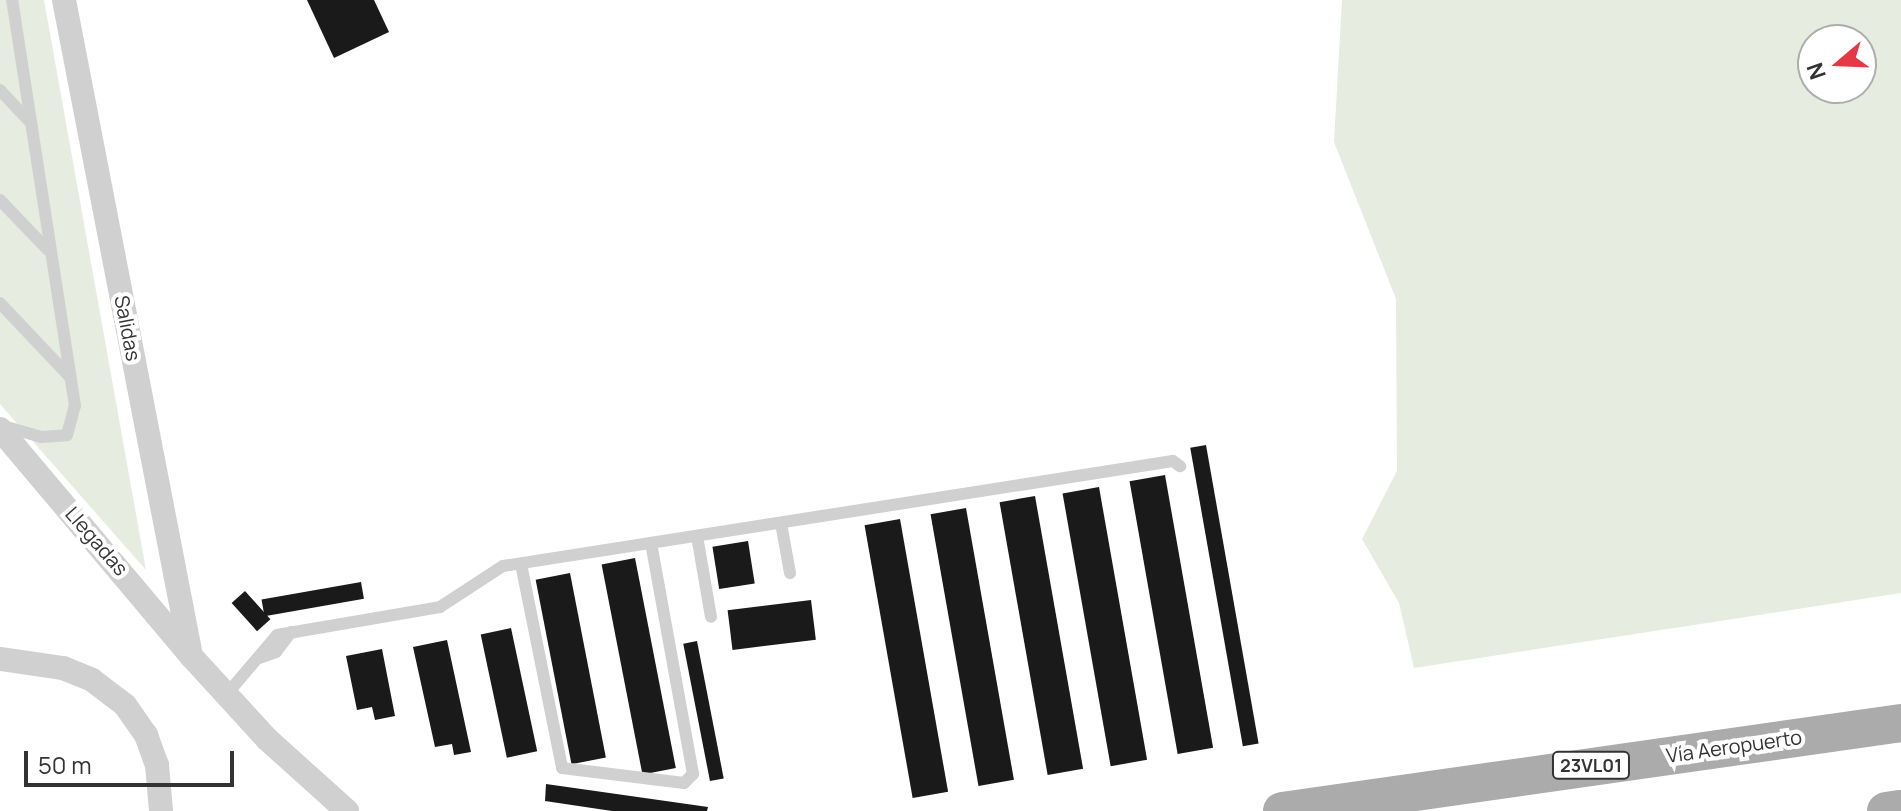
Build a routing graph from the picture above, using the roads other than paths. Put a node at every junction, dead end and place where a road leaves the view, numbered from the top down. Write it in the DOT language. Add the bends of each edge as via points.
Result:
graph roads {
  1 [pos="12,0"];
  2 [pos="64,0"];
  3 [pos="0,90"];
  4 [pos="27,119"];
  5 [pos="0,200"];
  6 [pos="48,251"];
  7 [pos="0,303"];
  8 [pos="70,377"];
  9 [pos="0,427"];
  10 [pos="1180,466"];
  11 [pos="781,523"];
  12 [pos="697,536"];
  13 [pos="651,543"];
  14 [pos="521,564"];
  15 [pos="790,573"];
  16 [pos="711,617"];
  17 [pos="191,656"];
  18 [pos="0,659"];
  19 [pos="227,694"];
  20 [pos="1901,723"];
  21 [pos="1901,809"];
  22 [pos="161,811"];
  23 [pos="347,811"];
  24 [pos="1282,811"];
  25 [pos="1886,811"];
  1 -- 4 [label="lane"];
  2 -- 17 [label="street, Salidas"];
  3 -- 4 [label="lane"];
  4 -- 6 [label="lane"];
  5 -- 6 [label="lane"];
  6 -- 8 [label="lane"];
  7 -- 8 [label="lane"];
  8 -- 9 [label="lane" via="75,406 67,435 41,437"];
  9 -- 17 [label="street, Llegadas"];
  10 -- 11 [label="lane" via="1173,461"];
  11 -- 12 [label="lane"];
  11 -- 15 [label="lane"];
  12 -- 13 [label="lane"];
  12 -- 16 [label="lane"];
  13 -- 14 [label="lane"];
  13 -- 14 [label="lane" via="693,774 684,783 562,768"];
  14 -- 19 [label="lane" via="490,573 440,607 291,632"];
  17 -- 19 [label="street, Llegadas"];
  18 -- 22 [label="street" via="63,668 92,680 125,705 146,735 157,765"];
  19 -- 23 [label="street, Llegadas" via="275,747"];
  20 -- 24 [label="main road, Vía Aeropuerto / 23VL01"];
  21 -- 25 [label="main road"];
}
